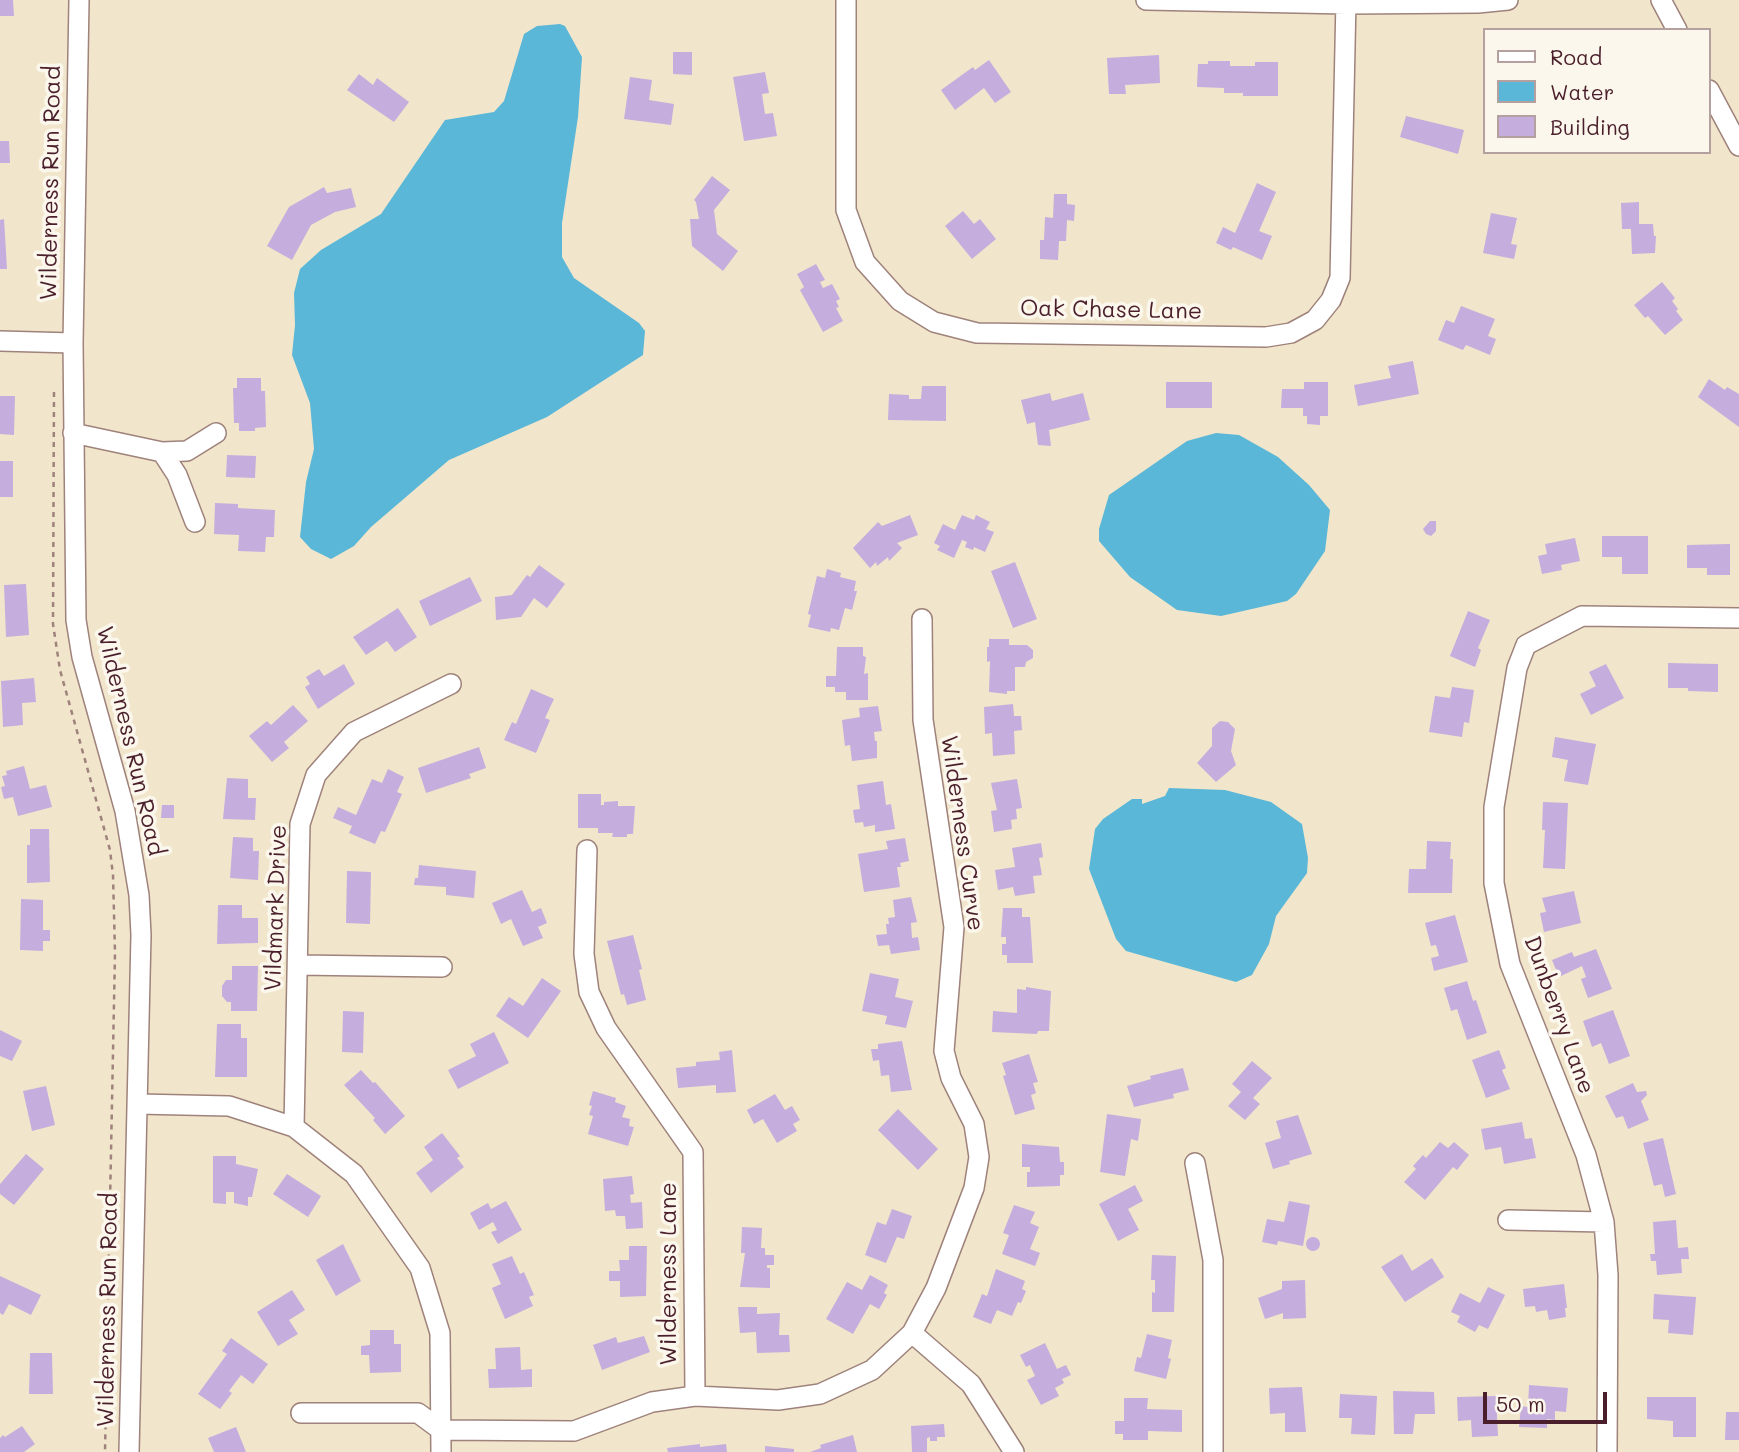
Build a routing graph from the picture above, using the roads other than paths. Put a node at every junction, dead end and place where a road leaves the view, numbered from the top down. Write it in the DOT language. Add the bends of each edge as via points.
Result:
graph roads {
  1 [pos="79,0"];
  2 [pos="846,0"];
  3 [pos="1146,0"];
  4 [pos="1508,0"];
  5 [pos="1661,0"];
  6 [pos="1347,2"];
  7 [pos="1676,28"];
  8 [pos="1711,94"];
  9 [pos="1739,146"];
  10 [pos="0,341"];
  11 [pos="73,343"];
  12 [pos="74,433"];
  13 [pos="216,433"];
  14 [pos="162,452"];
  15 [pos="195,522"];
  16 [pos="1739,618"];
  17 [pos="922,619"];
  18 [pos="451,684"];
  19 [pos="587,850"];
  20 [pos="298,965"];
  21 [pos="442,967"];
  22 [pos="138,1104"];
  23 [pos="294,1127"];
  24 [pos="1195,1163"];
  25 [pos="1508,1220"];
  26 [pos="1604,1222"];
  27 [pos="912,1333"];
  28 [pos="695,1396"];
  29 [pos="301,1413"];
  30 [pos="441,1430"];
  31 [pos="129,1452"];
  32 [pos="441,1452"];
  33 [pos="1014,1452"];
  34 [pos="1213,1452"];
  35 [pos="1606,1452"];
  1 -- 11 [label="street, Wilderness Run Road"];
  2 -- 6 [label="street, Oak Chase Lane" via="846,210 865,262 900,301 934,322 977,333 1266,337 1291,333 1315,320 1331,300 1340,278"];
  3 -- 6 [label="street"];
  4 -- 6 [label="street"];
  5 -- 7 [label="street"];
  8 -- 9 [label="street"];
  10 -- 11 [label="street"];
  11 -- 12 [label="street, Wilderness Run Road"];
  12 -- 14 [label="street"];
  12 -- 22 [label="street, Wilderness Run Road" via="76,620 125,811 139,895"];
  13 -- 14 [label="street" via="187,451"];
  14 -- 15 [label="street" via="177,475"];
  16 -- 26 [label="street, Dunberry Lane" via="1582,616 1526,645 1517,668 1494,807 1494,883 1510,964 1586,1154"];
  17 -- 27 [label="street, Wilderness Curve" via="923,720 954,927 944,1051 951,1078 974,1124 979,1157 974,1188 936,1288"];
  18 -- 20 [label="street, Vildmark Drive" via="354,732 316,775 300,824"];
  19 -- 28 [label="street, Wilderness Lane" via="584,954 589,992 606,1028 693,1152"];
  20 -- 21 [label="street"];
  20 -- 23 [label="street, Vildmark Drive"];
  22 -- 23 [label="street" via="229,1106"];
  22 -- 31 [label="street, Wilderness Run Road"];
  23 -- 30 [label="street" via="354,1174 420,1268 440,1333"];
  24 -- 34 [label="street" via="1213,1260"];
  25 -- 26 [label="street"];
  26 -- 35 [label="street, Dunberry Lane" via="1608,1276"];
  27 -- 28 [label="street, Wilderness Curve" via="872,1370 820,1394 778,1400"];
  27 -- 33 [label="street" via="971,1384"];
  28 -- 30 [label="street, Wilderness Curve" via="653,1402 574,1431"];
  29 -- 30 [label="street" via="418,1413"];
  30 -- 32 [label="street"];
}
